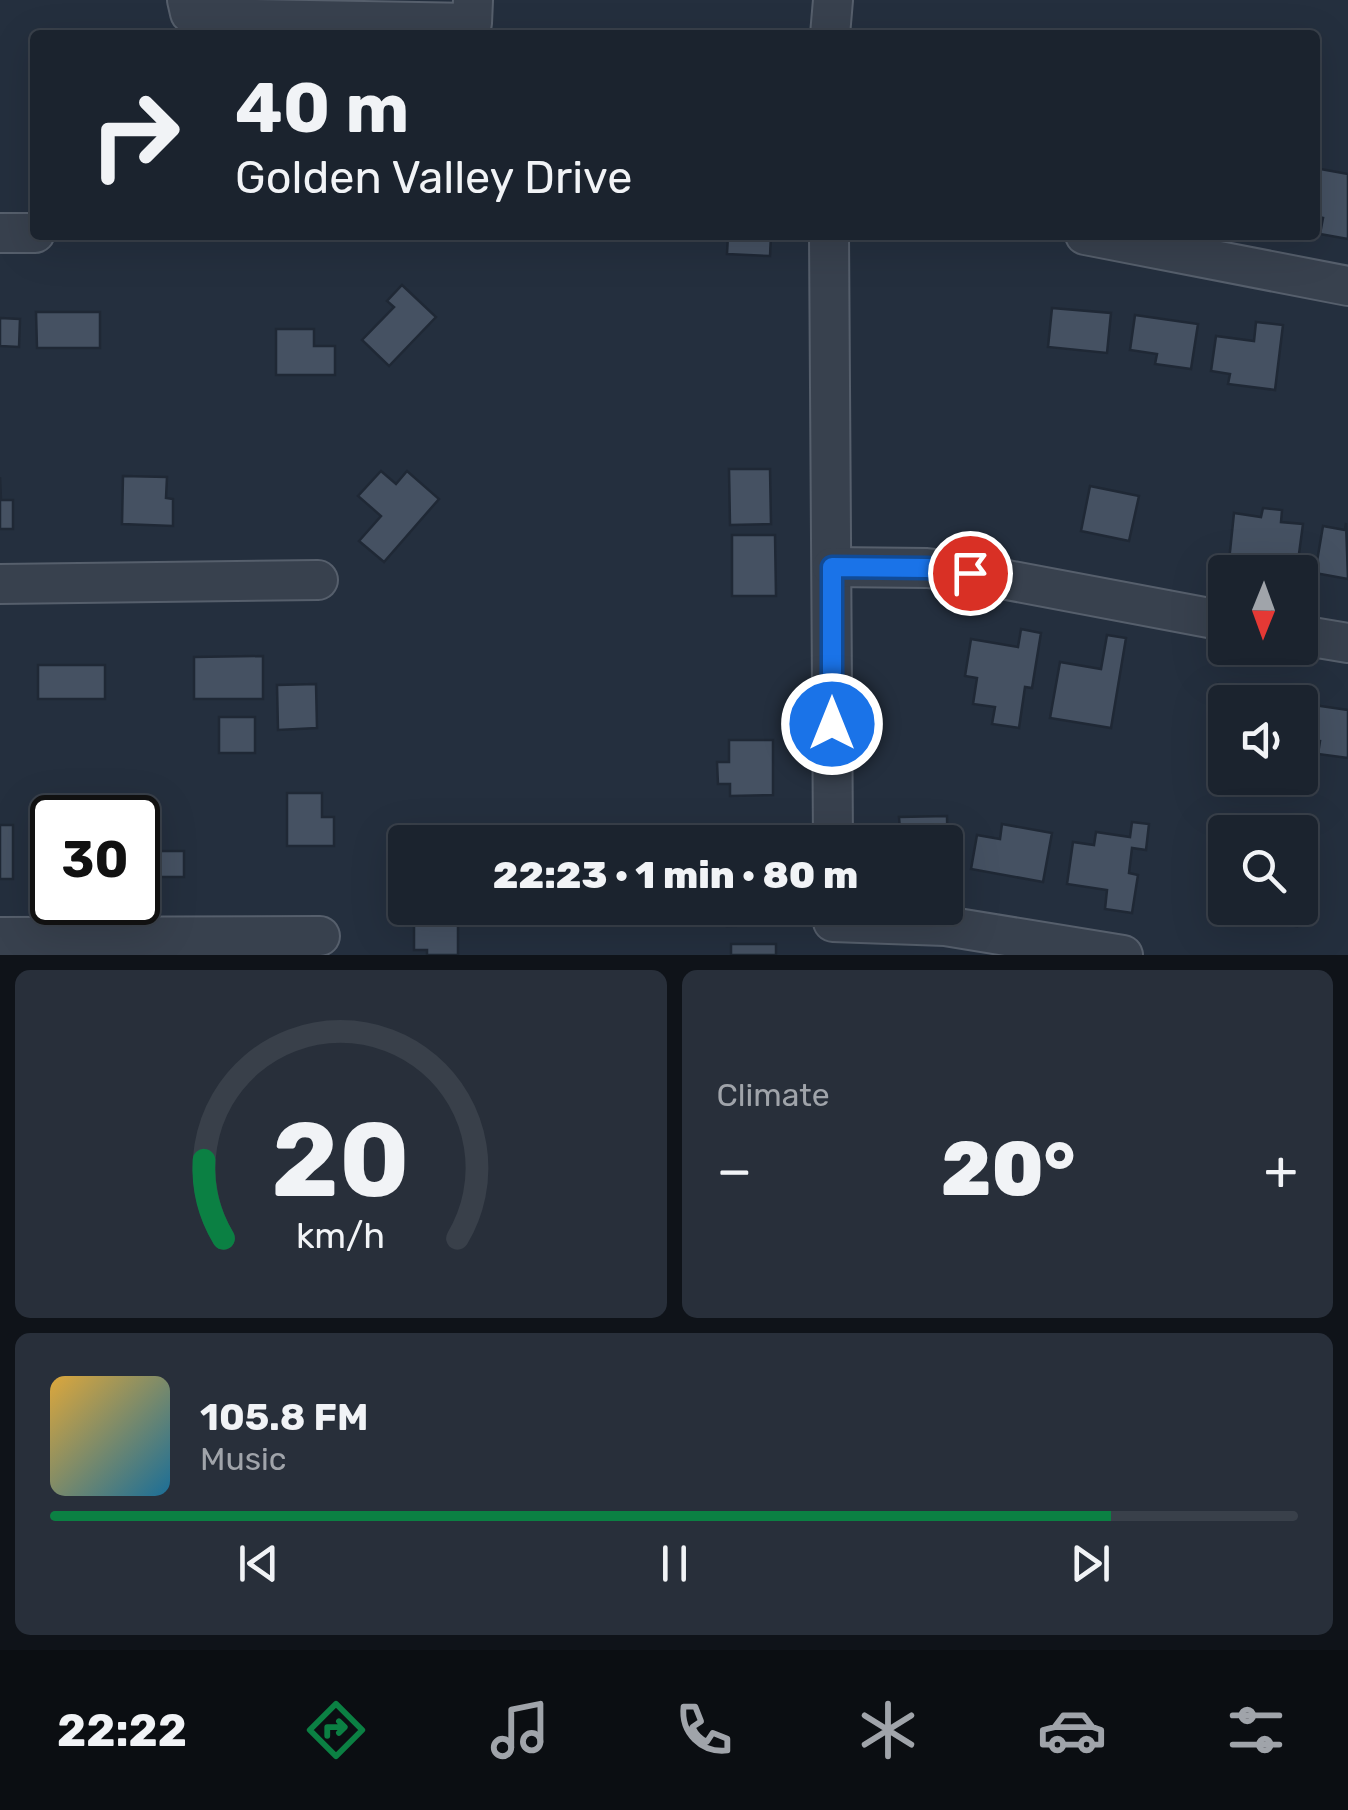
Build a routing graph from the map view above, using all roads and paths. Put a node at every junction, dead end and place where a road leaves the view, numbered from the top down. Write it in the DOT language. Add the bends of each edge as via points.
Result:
graph roads {
  1 [pos="187,0"];
  2 [pos="473,0"];
  3 [pos="833,0"];
  4 [pos="830,30"];
  5 [pos="30,233"];
  6 [pos="0,234"];
  7 [pos="829,240"];
  8 [pos="1111,240"];
  9 [pos="1348,286"];
  10 [pos="832,567"];
  11 [pos="318,580"];
  12 [pos="0,584"];
  13 [pos="1208,618"];
  14 [pos="1318,638"];
  15 [pos="1348,644"];
  16 [pos="832,825"];
  17 [pos="833,928"];
  18 [pos="320,936"];
  19 [pos="0,937"];
  20 [pos="1123,955"];
  1 -- 2 [label="street" via="190,13 200,18 472,23"];
  3 -- 4 [label="street"];
  5 -- 6 [label="street"];
  7 -- 10 [label="street"];
  8 -- 9 [label="street"];
  10 -- 13 [label="street" via="970,573"];
  10 -- 16 [label="street"];
  11 -- 12 [label="street"];
  14 -- 15 [label="street"];
  17 -- 20 [label="street" via="945,926"];
  18 -- 19 [label="street"];
}
